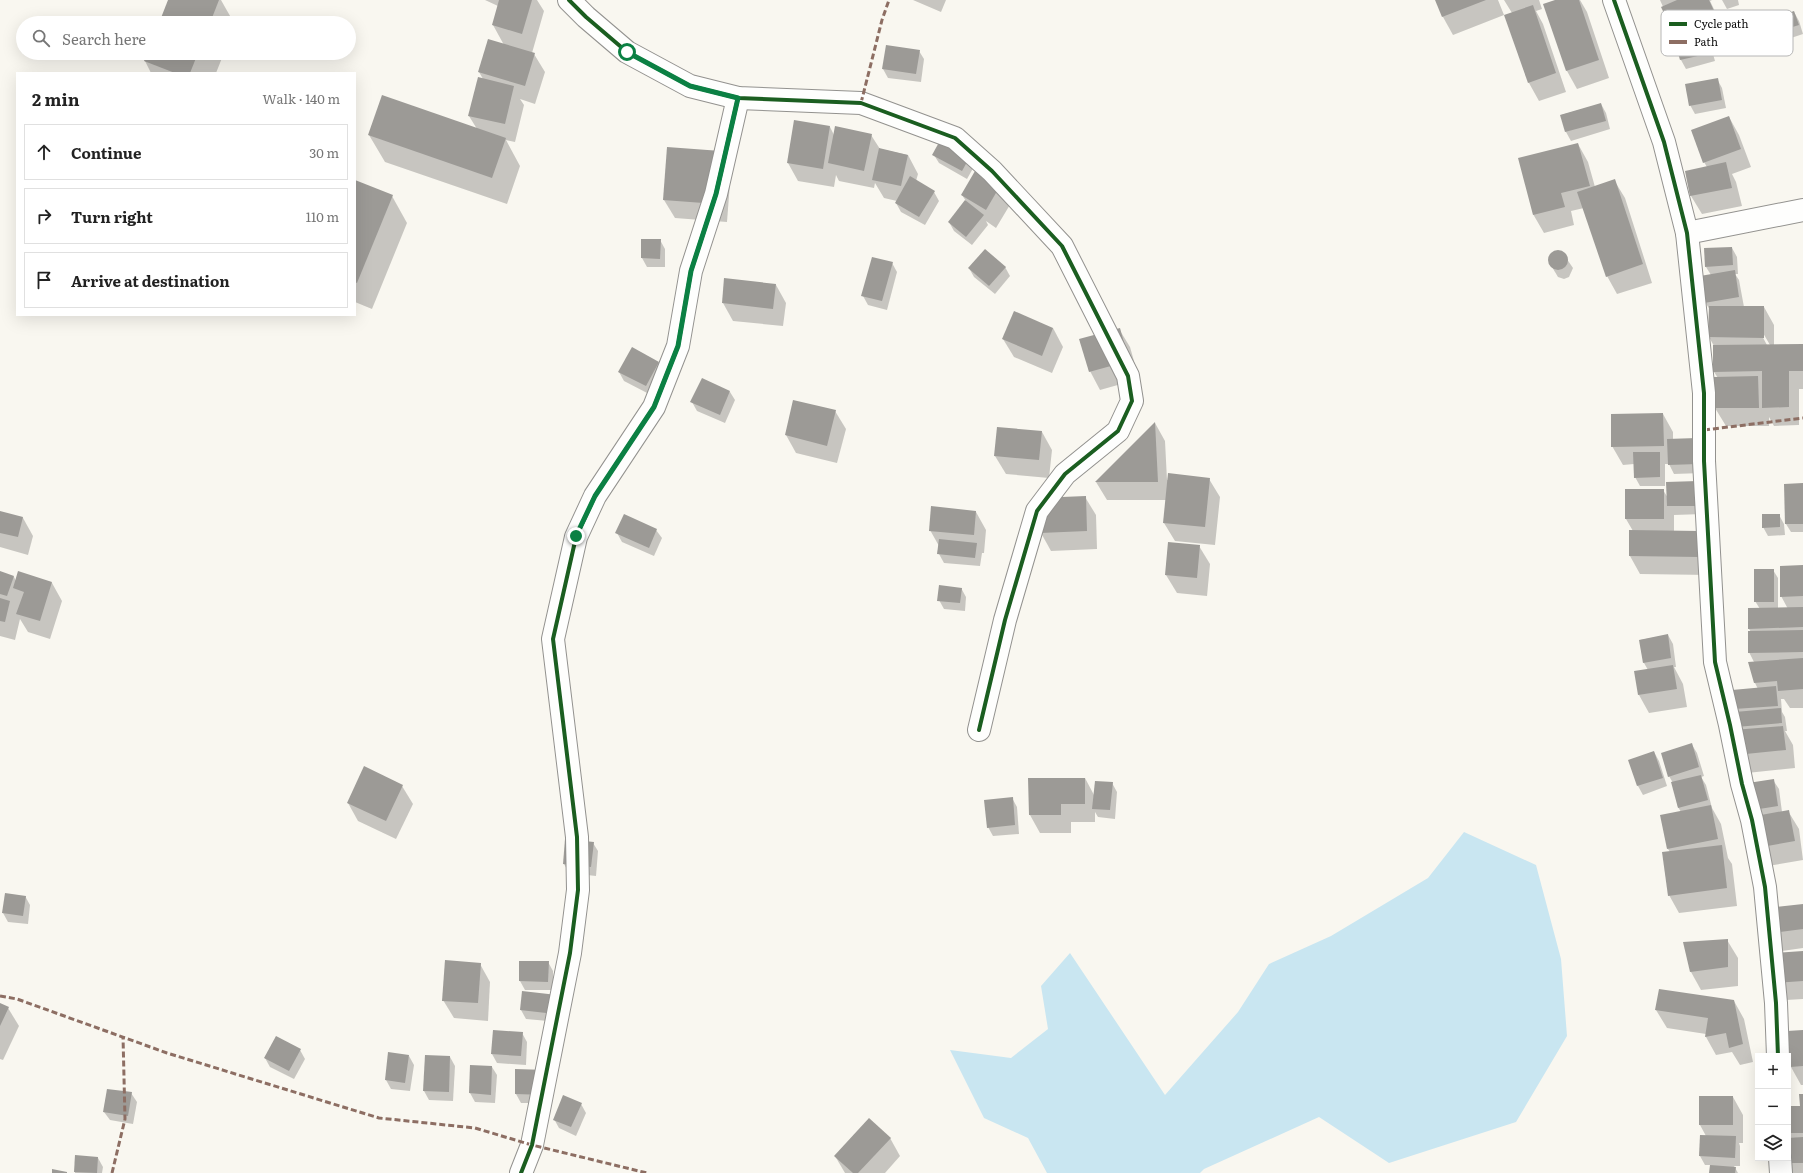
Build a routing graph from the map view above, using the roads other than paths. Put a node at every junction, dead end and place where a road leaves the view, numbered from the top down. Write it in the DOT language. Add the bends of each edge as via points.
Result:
graph roads {
  1 [pos="569,0"];
  2 [pos="1614,0"];
  3 [pos="738,98"];
  4 [pos="1803,210"];
  5 [pos="1687,233"];
  6 [pos="979,730"];
  7 [pos="1778,1053"];
  8 [pos="1780,1161"];
  9 [pos="521,1173"];
  10 [pos="1781,1173"];
  1 -- 3 [label="street" via="627,52 690,86"];
  2 -- 5 [label="street" via="1664,142"];
  3 -- 6 [label="street" via="861,103 955,138 992,171 1062,246 1128,376 1132,401 1118,431 1065,474 1037,511 1005,620"];
  3 -- 9 [label="street" via="716,194 691,271 678,346 654,407 595,496 576,536 554,631 577,837 578,890 570,953 532,1145"];
  4 -- 5 [label="street"];
  5 -- 7 [label="street" via="1704,393 1704,461 1715,662 1765,887"];
  8 -- 10 [label="street"];
}
